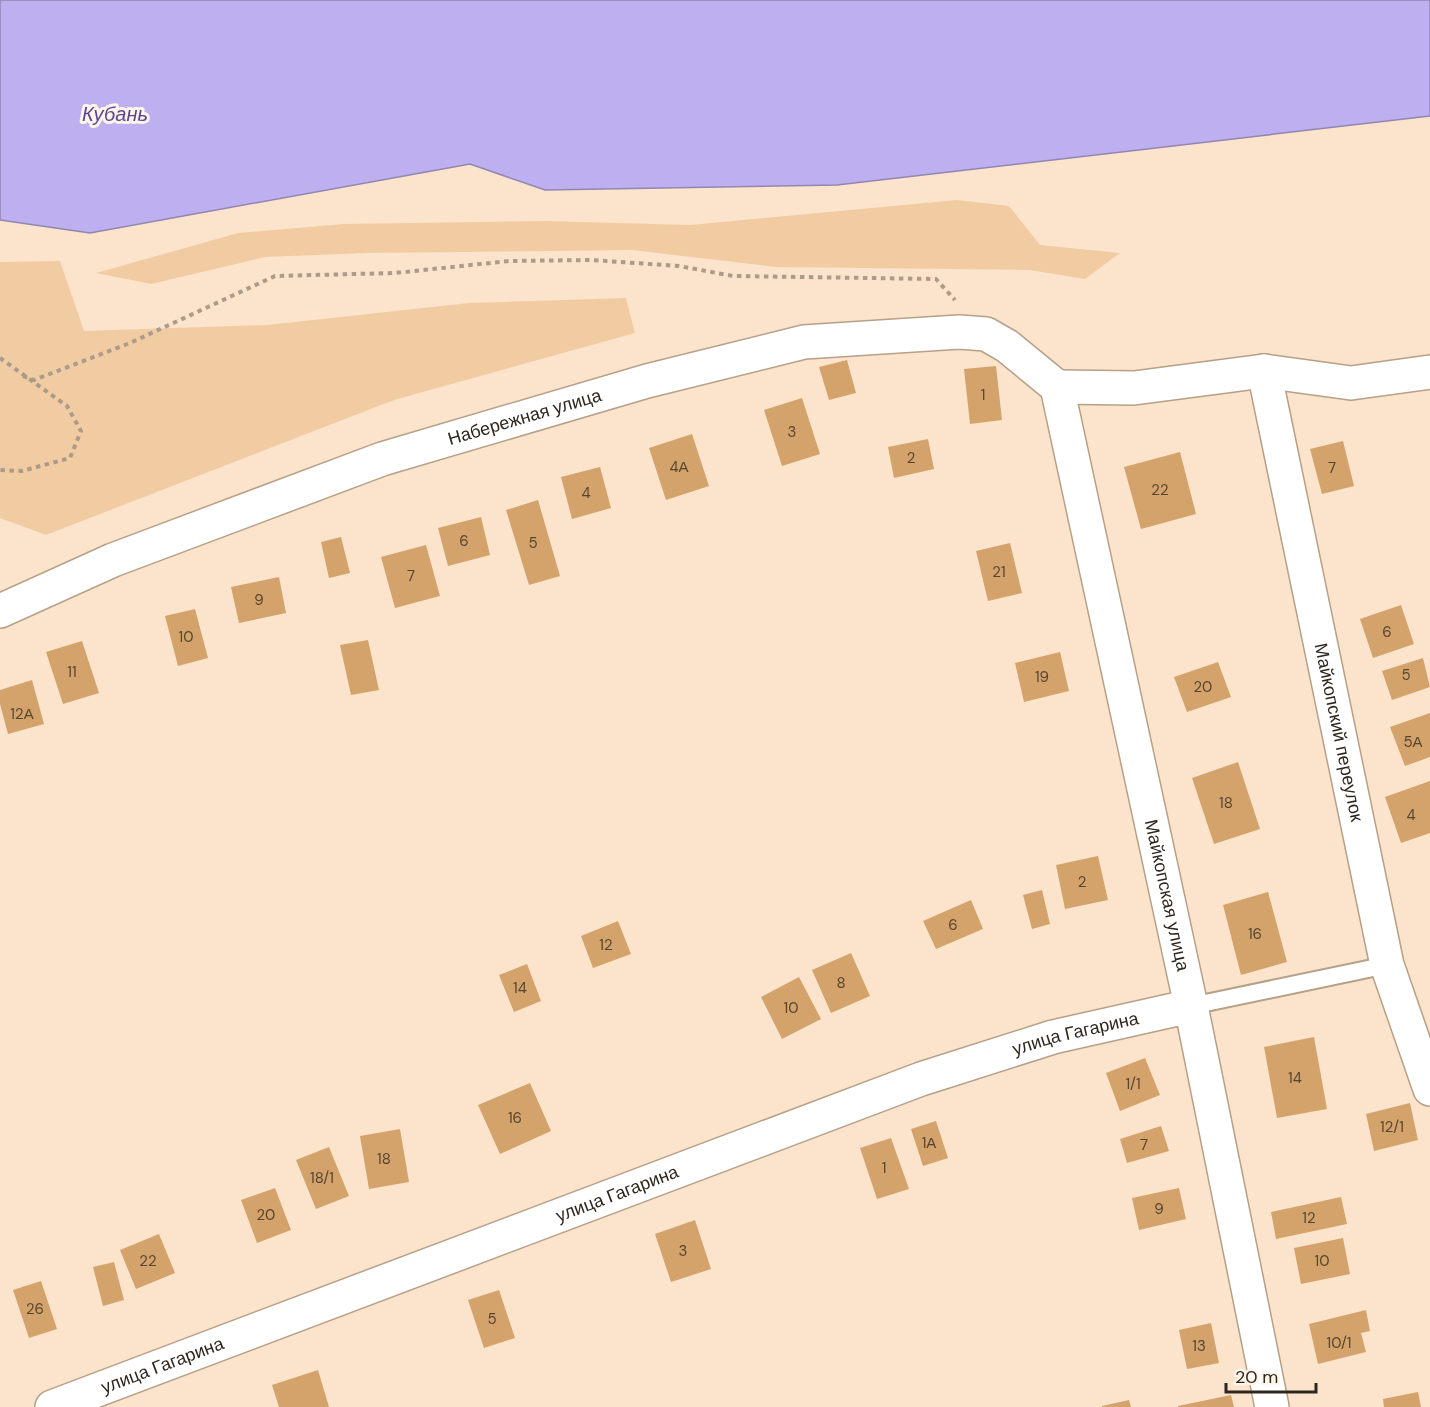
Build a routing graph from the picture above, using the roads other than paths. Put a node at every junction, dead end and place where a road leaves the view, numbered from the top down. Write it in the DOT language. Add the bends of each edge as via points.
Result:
graph roads {
  1 [pos="1264,371"];
  2 [pos="1430,372"];
  3 [pos="1057,387"];
  4 [pos="0,611"];
  5 [pos="1387,965"];
  6 [pos="1191,1006"];
  7 [pos="1430,1089"];
  8 [pos="52,1407"];
  9 [pos="1272,1407"];
  1 -- 2 [label="street" via="1351,383"];
  1 -- 3 [label="street" via="1134,387"];
  1 -- 5 [label="street, Майкопский переулок"];
  3 -- 4 [label="street, Набережная улица" via="986,334 958,332 804,342 647,381 382,459 113,560"];
  3 -- 6 [label="street, Майкопская улица"];
  5 -- 6 [label="lane"];
  5 -- 7 [label="street, Майкопский переулок"];
  6 -- 8 [label="street, улица Гагарина" via="1053,1037 921,1079"];
  6 -- 9 [label="street, Майкопская улица"];
}
